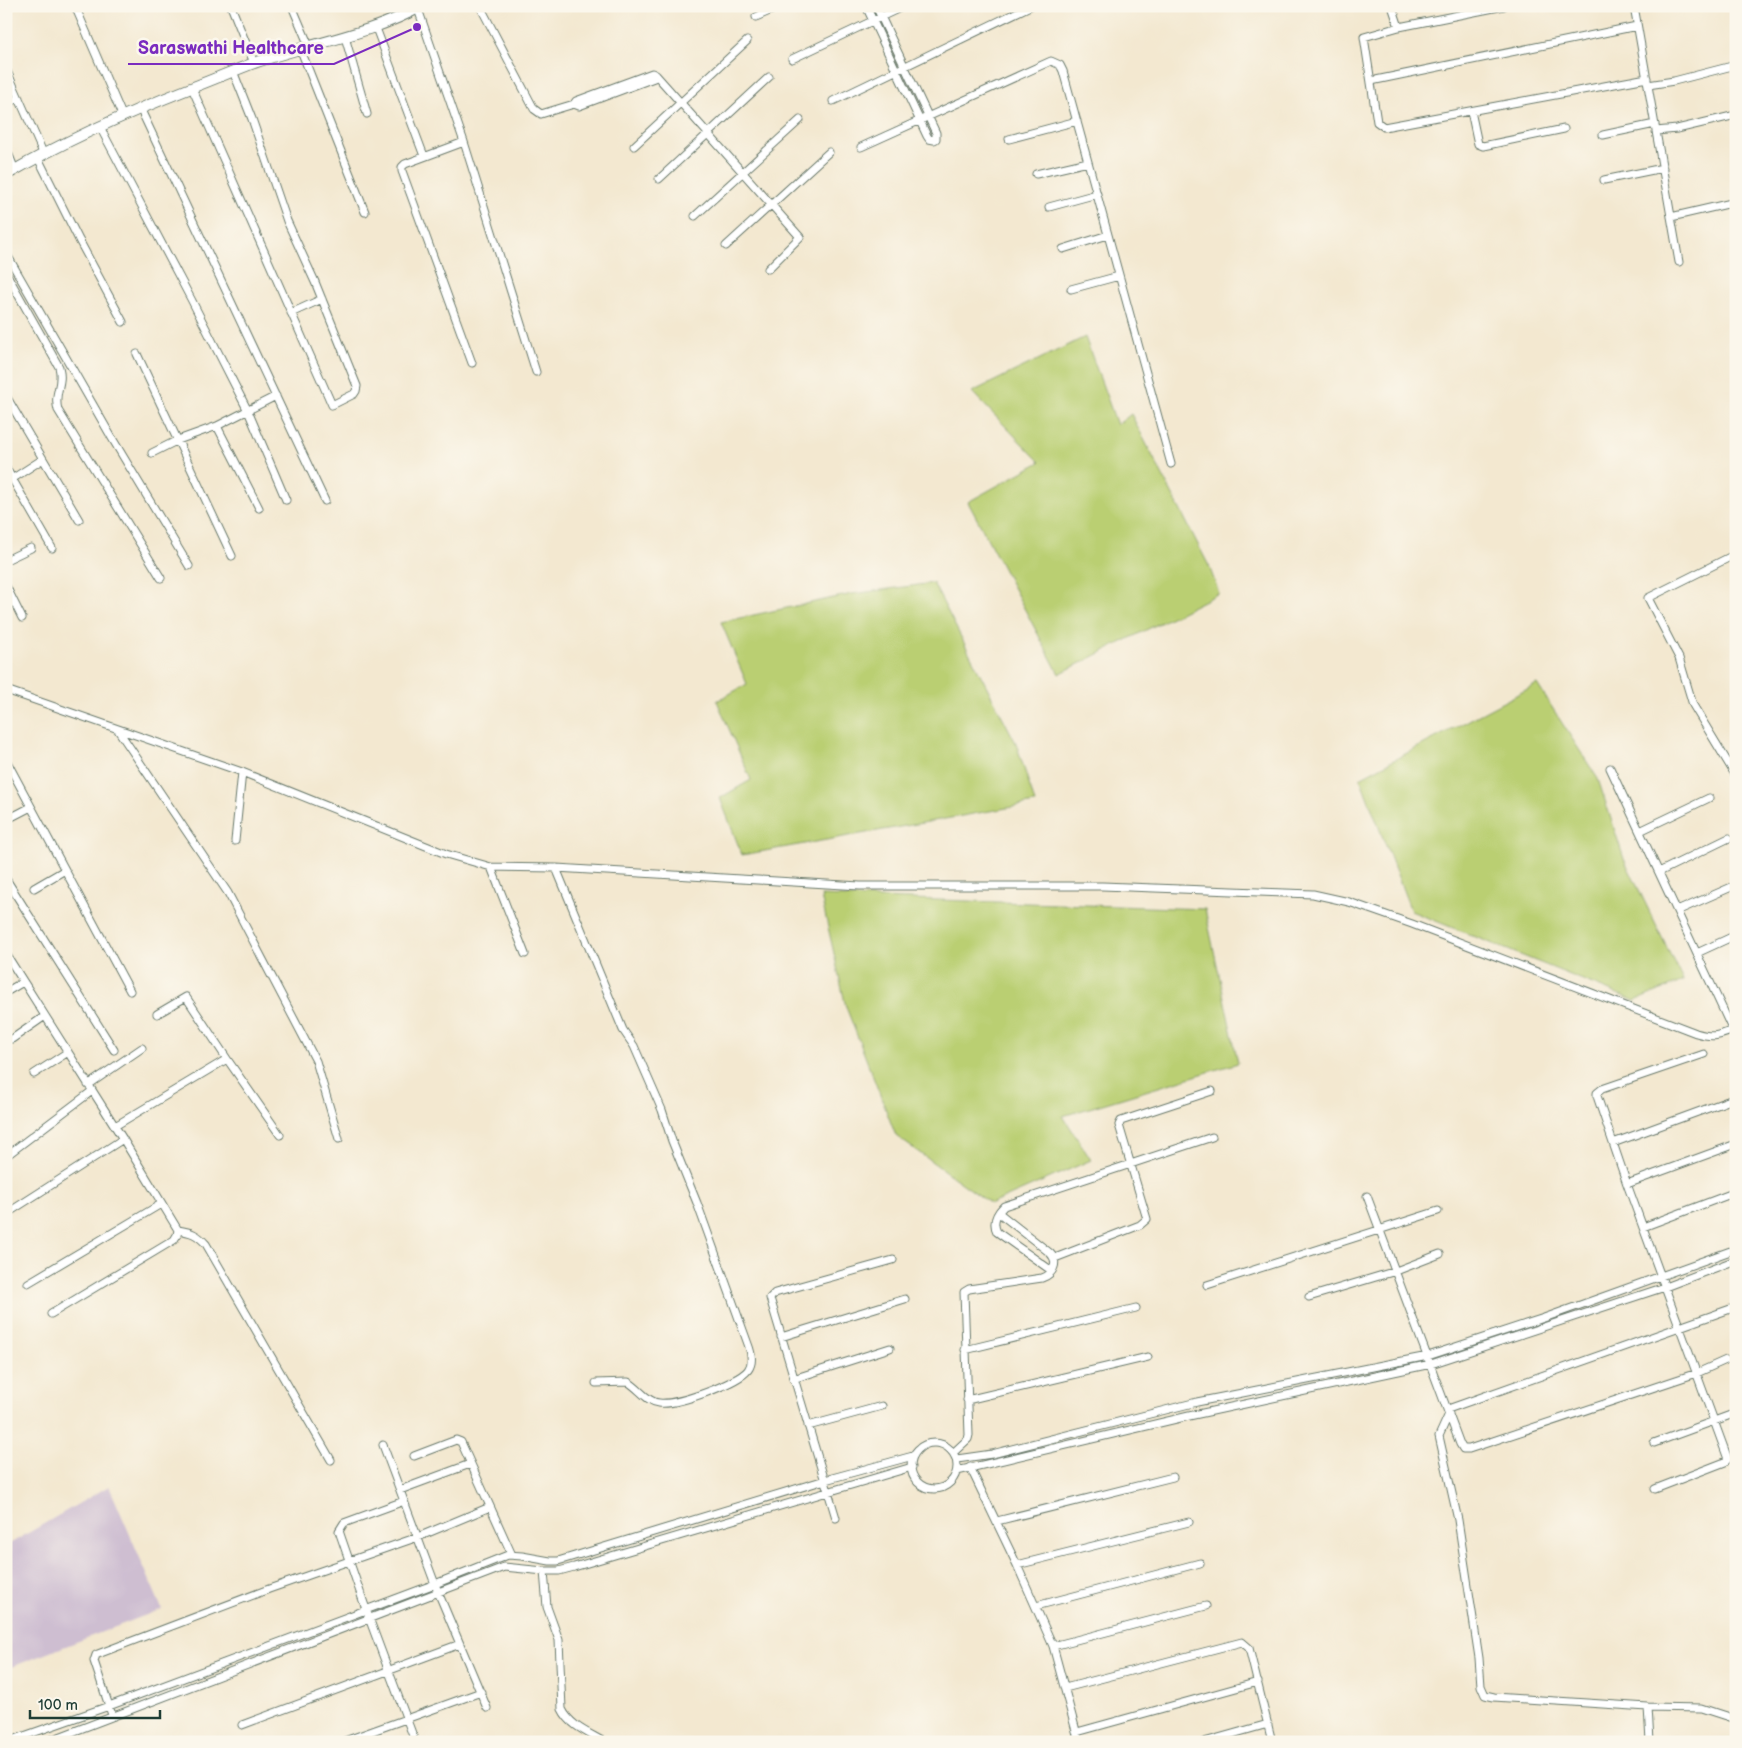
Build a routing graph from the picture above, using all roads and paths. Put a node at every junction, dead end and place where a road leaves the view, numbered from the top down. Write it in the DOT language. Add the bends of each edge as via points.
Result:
graph roads {
  1 [pos="74,6"];
  2 [pos="231,6"];
  3 [pos="292,6"];
  4 [pos="480,6"];
  5 [pos="781,6"];
  6 [pos="866,6"];
  7 [pos="876,6"];
  8 [pos="904,6"];
  9 [pos="1030,6"];
  10 [pos="1392,6"];
  11 [pos="1504,6"];
  12 [pos="1634,6"];
  13 [pos="420,7"];
  14 [pos="881,17"];
  15 [pos="756,18"];
  16 [pos="873,20"];
  17 [pos="1637,26"];
  18 [pos="1399,27"];
  19 [pos="376,28"];
  20 [pos="345,37"];
  21 [pos="747,41"];
  22 [pos="305,47"];
  23 [pos="792,59"];
  24 [pos="254,63"];
  25 [pos="1736,65"];
  26 [pos="904,66"];
  27 [pos="6,68"];
  28 [pos="896,70"];
  29 [pos="233,71"];
  30 [pos="769,77"];
  31 [pos="1371,81"];
  32 [pos="1648,81"];
  33 [pos="192,88"];
  34 [pos="19,98"];
  35 [pos="833,101"];
  36 [pos="680,102"];
  37 [pos="6,104"];
  38 [pos="140,108"];
  39 [pos="1472,111"];
  40 [pos="367,114"];
  41 [pos="122,115"];
  42 [pos="1736,115"];
  43 [pos="928,117"];
  44 [pos="800,120"];
  45 [pos="920,121"];
  46 [pos="1077,121"];
  47 [pos="100,127"];
  48 [pos="1656,127"];
  49 [pos="1564,129"];
  50 [pos="708,134"];
  51 [pos="1603,135"];
  52 [pos="1009,139"];
  53 [pos="464,142"];
  54 [pos="634,146"];
  55 [pos="861,147"];
  56 [pos="6,148"];
  57 [pos="829,152"];
  58 [pos="41,156"];
  59 [pos="424,156"];
  60 [pos="1088,162"];
  61 [pos="1663,168"];
  62 [pos="11,172"];
  63 [pos="742,173"];
  64 [pos="1036,174"];
  65 [pos="659,179"];
  66 [pos="1604,180"];
  67 [pos="1097,194"];
  68 [pos="1736,202"];
  69 [pos="772,206"];
  70 [pos="1049,207"];
  71 [pos="365,212"];
  72 [pos="695,216"];
  73 [pos="1671,217"];
  74 [pos="1108,235"];
  75 [pos="726,246"];
  76 [pos="1063,249"];
  77 [pos="6,253"];
  78 [pos="1679,262"];
  79 [pos="768,269"];
  80 [pos="6,272"];
  81 [pos="1119,276"];
  82 [pos="1071,289"];
  83 [pos="322,299"];
  84 [pos="291,313"];
  85 [pos="41,315"];
  86 [pos="33,319"];
  87 [pos="123,322"];
  88 [pos="137,354"];
  89 [pos="472,363"];
  90 [pos="536,372"];
  91 [pos="6,396"];
  92 [pos="276,396"];
  93 [pos="248,412"];
  94 [pos="217,426"];
  95 [pos="178,440"];
  96 [pos="152,453"];
  97 [pos="43,459"];
  98 [pos="1171,464"];
  99 [pos="6,468"];
  100 [pos="12,479"];
  101 [pos="286,500"];
  102 [pos="325,501"];
  103 [pos="258,508"];
  104 [pos="79,520"];
  105 [pos="31,548"];
  106 [pos="52,548"];
  107 [pos="1736,554"];
  108 [pos="232,556"];
  109 [pos="6,560"];
  110 [pos="189,566"];
  111 [pos="161,578"];
  112 [pos="6,586"];
  113 [pos="22,618"];
  114 [pos="6,690"];
  115 [pos="118,730"];
  116 [pos="6,760"];
  117 [pos="1610,768"];
  118 [pos="242,772"];
  119 [pos="9,773"];
  120 [pos="1736,776"];
  121 [pos="1708,798"];
  122 [pos="31,807"];
  123 [pos="6,820"];
  124 [pos="1640,831"];
  125 [pos="1729,838"];
  126 [pos="235,841"];
  127 [pos="491,868"];
  128 [pos="556,868"];
  129 [pos="65,870"];
  130 [pos="1659,872"];
  131 [pos="6,879"];
  132 [pos="1736,885"];
  133 [pos="34,888"];
  134 [pos="1677,911"];
  135 [pos="1736,935"];
  136 [pos="1697,953"];
  137 [pos="6,954"];
  138 [pos="525,954"];
  139 [pos="23,982"];
  140 [pos="130,991"];
  141 [pos="6,992"];
  142 [pos="157,1014"];
  143 [pos="45,1016"];
  144 [pos="1734,1030"];
  145 [pos="12,1039"];
  146 [pos="142,1048"];
  147 [pos="114,1050"];
  148 [pos="68,1052"];
  149 [pos="1704,1054"];
  150 [pos="227,1059"];
  151 [pos="34,1074"];
  152 [pos="90,1088"];
  153 [pos="1212,1091"];
  154 [pos="1736,1098"];
  155 [pos="115,1126"];
  156 [pos="280,1135"];
  157 [pos="1212,1136"];
  158 [pos="123,1139"];
  159 [pos="340,1139"];
  160 [pos="1613,1143"];
  161 [pos="1736,1144"];
  162 [pos="6,1156"];
  163 [pos="1130,1163"];
  164 [pos="1627,1184"];
  165 [pos="1736,1192"];
  166 [pos="1367,1196"];
  167 [pos="161,1204"];
  168 [pos="1438,1211"];
  169 [pos="999,1213"];
  170 [pos="6,1214"];
  171 [pos="1643,1227"];
  172 [pos="178,1230"];
  173 [pos="1380,1230"];
  174 [pos="1736,1249"];
  175 [pos="1440,1254"];
  176 [pos="1055,1258"];
  177 [pos="892,1260"];
  178 [pos="1736,1260"];
  179 [pos="1052,1271"];
  180 [pos="1396,1271"];
  181 [pos="1662,1276"];
  182 [pos="28,1283"];
  183 [pos="1207,1285"];
  184 [pos="1665,1287"];
  185 [pos="1309,1297"];
  186 [pos="905,1299"];
  187 [pos="1736,1307"];
  188 [pos="1136,1308"];
  189 [pos="51,1314"];
  190 [pos="1680,1328"];
  191 [pos="781,1337"];
  192 [pos="890,1348"];
  193 [pos="965,1350"];
  194 [pos="1428,1356"];
  195 [pos="1148,1357"];
  196 [pos="1726,1360"];
  197 [pos="1431,1364"];
  198 [pos="1697,1373"];
  199 [pos="793,1379"];
  200 [pos="596,1383"];
  201 [pos="967,1400"];
  202 [pos="882,1406"];
  203 [pos="1449,1412"];
  204 [pos="1736,1413"];
  205 [pos="1714,1421"];
  206 [pos="808,1426"];
  207 [pos="1654,1443"];
  208 [pos="383,1445"];
  209 [pos="414,1456"];
  210 [pos="913,1456"];
  211 [pos="955,1456"];
  212 [pos="331,1460"];
  213 [pos="470,1464"];
  214 [pos="912,1467"];
  215 [pos="970,1467"];
  216 [pos="957,1470"];
  217 [pos="1172,1477"];
  218 [pos="825,1480"];
  219 [pos="1655,1489"];
  220 [pos="400,1490"];
  221 [pos="828,1492"];
  222 [pos="404,1501"];
  223 [pos="490,1508"];
  224 [pos="836,1518"];
  225 [pos="997,1521"];
  226 [pos="1189,1522"];
  227 [pos="418,1537"];
  228 [pos="512,1555"];
  229 [pos="349,1561"];
  230 [pos="1200,1563"];
  231 [pos="1017,1564"];
  232 [pos="544,1571"];
  233 [pos="435,1584"];
  234 [pos="438,1592"];
  235 [pos="1036,1606"];
  236 [pos="1206,1606"];
  237 [pos="366,1610"];
  238 [pos="369,1618"];
  239 [pos="460,1644"];
  240 [pos="1053,1646"];
  241 [pos="389,1670"];
  242 [pos="1258,1682"];
  243 [pos="1065,1688"];
  244 [pos="480,1692"];
  245 [pos="109,1706"];
  246 [pos="1648,1707"];
  247 [pos="488,1708"];
  248 [pos="112,1715"];
  249 [pos="407,1718"];
  250 [pos="1736,1719"];
  251 [pos="1268,1724"];
  252 [pos="242,1725"];
  253 [pos="1077,1732"];
  254 [pos="414,1736"];
  255 [pos="7,1742"];
  256 [pos="46,1742"];
  257 [pos="342,1742"];
  258 [pos="604,1742"];
  259 [pos="1079,1742"];
  260 [pos="1204,1742"];
  261 [pos="1272,1742"];
  262 [pos="1650,1742"];
  1 -- 41 [label="street"];
  2 -- 24 [label="street"];
  3 -- 22 [label="street"];
  4 -- 36 [label="street" via="534,109 541,114 652,73"];
  5 -- 15 [label="street"];
  6 -- 16 [label="street"];
  7 -- 14 [label="street"];
  8 -- 14 [label="street"];
  9 -- 26 [label="street"];
  10 -- 18 [label="street"];
  11 -- 18 [label="street"];
  12 -- 17 [label="street"];
  13 -- 19 [label="street"];
  13 -- 53 [label="street"];
  14 -- 16 [label="street"];
  14 -- 26 [label="street"];
  16 -- 23 [label="street"];
  16 -- 28 [label="street"];
  17 -- 31 [label="street"];
  17 -- 32 [label="street"];
  18 -- 31 [label="street" via="1364,37"];
  19 -- 20 [label="street"];
  19 -- 59 [label="street"];
  20 -- 22 [label="street"];
  20 -- 40 [label="street"];
  21 -- 36 [label="street"];
  22 -- 24 [label="street"];
  22 -- 71 [label="street"];
  24 -- 29 [label="street"];
  25 -- 32 [label="street" via="1674,81"];
  26 -- 28 [label="street"];
  26 -- 43 [label="street"];
  27 -- 34 [label="street"];
  28 -- 35 [label="street"];
  28 -- 45 [label="street"];
  29 -- 33 [label="street"];
  29 -- 83 [label="street" via="287,221"];
  30 -- 50 [label="street"];
  31 -- 39 [label="street" via="1377,122 1384,127"];
  32 -- 39 [label="street"];
  32 -- 48 [label="street"];
  33 -- 38 [label="street"];
  33 -- 84 [label="street"];
  34 -- 37 [label="street"];
  34 -- 58 [label="street"];
  36 -- 50 [label="street"];
  36 -- 54 [label="street"];
  38 -- 41 [label="street"];
  38 -- 92 [label="street"];
  39 -- 49 [label="street" via="1478,144 1483,146"];
  41 -- 47 [label="street"];
  42 -- 48 [label="street" via="1686,127"];
  43 -- 45 [label="street"];
  43 -- 45 [label="street" via="936,139 929,139"];
  43 -- 46 [label="street" via="1051,61 1063,71"];
  44 -- 63 [label="street"];
  45 -- 55 [label="street"];
  46 -- 52 [label="street"];
  46 -- 60 [label="street"];
  47 -- 58 [label="street"];
  47 -- 93 [label="street"];
  48 -- 51 [label="street"];
  48 -- 61 [label="street"];
  50 -- 63 [label="street"];
  50 -- 65 [label="street"];
  53 -- 59 [label="street"];
  53 -- 90 [label="street"];
  56 -- 62 [label="street"];
  57 -- 69 [label="street"];
  58 -- 62 [label="street"];
  58 -- 87 [label="street" via="79,240"];
  59 -- 89 [label="street" via="405,164 402,171"];
  60 -- 64 [label="street"];
  60 -- 67 [label="street"];
  61 -- 66 [label="street"];
  61 -- 73 [label="street"];
  63 -- 69 [label="street"];
  63 -- 72 [label="street"];
  67 -- 70 [label="street"];
  67 -- 74 [label="street"];
  68 -- 73 [label="street"];
  69 -- 75 [label="street"];
  69 -- 79 [label="street" via="800,237"];
  73 -- 78 [label="street"];
  74 -- 76 [label="street"];
  74 -- 81 [label="street"];
  77 -- 85 [label="street"];
  80 -- 86 [label="street"];
  81 -- 82 [label="street"];
  81 -- 98 [label="street"];
  83 -- 84 [label="street"];
  83 -- 84 [label="street" via="357,386 354,394 332,405"];
  85 -- 86 [label="street"];
  85 -- 110 [label="street"];
  86 -- 111 [label="street" via="61,375 55,400 58,410"];
  88 -- 95 [label="street"];
  91 -- 97 [label="street"];
  92 -- 93 [label="street"];
  92 -- 102 [label="street"];
  93 -- 94 [label="street"];
  93 -- 101 [label="street"];
  94 -- 95 [label="street"];
  94 -- 103 [label="street"];
  95 -- 96 [label="street"];
  95 -- 108 [label="street"];
  97 -- 100 [label="street"];
  97 -- 104 [label="street"];
  99 -- 100 [label="street"];
  100 -- 106 [label="street"];
  105 -- 109 [label="street"];
  107 -- 120 [label="street" via="1648,598 1679,658 1693,705"];
  112 -- 113 [label="street"];
  114 -- 115 [label="street"];
  115 -- 118 [label="street"];
  115 -- 159 [label="street" via="228,893 316,1061"];
  116 -- 119 [label="street"];
  117 -- 124 [label="street"];
  118 -- 126 [label="street"];
  118 -- 127 [label="street" via="446,854"];
  119 -- 122 [label="street"];
  121 -- 124 [label="street"];
  122 -- 123 [label="street"];
  122 -- 129 [label="street"];
  124 -- 130 [label="street"];
  125 -- 130 [label="street"];
  127 -- 128 [label="street"];
  127 -- 138 [label="street"];
  128 -- 144 [label="street" via="860,886 1102,886 1313,894 1349,902 1412,924 1696,1032 1712,1036"];
  128 -- 200 [label="street" via="623,1030 634,1046 662,1110 752,1361 748,1371 732,1382 668,1404 652,1401 628,1382"];
  129 -- 133 [label="street"];
  129 -- 140 [label="street"];
  130 -- 134 [label="street"];
  131 -- 147 [label="street"];
  132 -- 134 [label="street"];
  134 -- 136 [label="street"];
  135 -- 136 [label="street"];
  136 -- 144 [label="street"];
  137 -- 139 [label="street"];
  139 -- 141 [label="street"];
  139 -- 143 [label="street"];
  142 -- 150 [label="street" via="186,997"];
  143 -- 145 [label="street"];
  143 -- 148 [label="street"];
  146 -- 152 [label="street"];
  148 -- 151 [label="street"];
  148 -- 152 [label="street"];
  149 -- 160 [label="street" via="1599,1091 1596,1096"];
  150 -- 155 [label="street"];
  150 -- 156 [label="street"];
  152 -- 155 [label="street"];
  152 -- 162 [label="street"];
  153 -- 163 [label="street" via="1121,1120 1119,1125"];
  154 -- 160 [label="street"];
  155 -- 158 [label="street"];
  157 -- 163 [label="street"];
  158 -- 167 [label="street"];
  158 -- 170 [label="street"];
  160 -- 164 [label="street"];
  161 -- 164 [label="street"];
  163 -- 169 [label="street" via="1011,1203"];
  163 -- 176 [label="street" via="1147,1219 1145,1222"];
  164 -- 171 [label="street"];
  165 -- 171 [label="street"];
  166 -- 173 [label="street"];
  167 -- 172 [label="street"];
  167 -- 182 [label="street"];
  168 -- 173 [label="street"];
  169 -- 176 [label="street"];
  169 -- 179 [label="street" via="994,1221 997,1232"];
  171 -- 181 [label="street"];
  172 -- 189 [label="street" via="174,1240"];
  172 -- 212 [label="street" via="191,1232 206,1244"];
  173 -- 180 [label="street"];
  173 -- 183 [label="street"];
  174 -- 181 [label="street"];
  175 -- 180 [label="street"];
  176 -- 179 [label="street"];
  177 -- 191 [label="street" via="775,1293 770,1301"];
  178 -- 184 [label="street"];
  179 -- 193 [label="street" via="1042,1278 966,1290 963,1295"];
  180 -- 185 [label="street"];
  180 -- 194 [label="street"];
  181 -- 184 [label="street"];
  181 -- 194 [label="street"];
  184 -- 190 [label="street"];
  184 -- 197 [label="street"];
  186 -- 191 [label="street"];
  187 -- 190 [label="street"];
  188 -- 193 [label="street"];
  190 -- 198 [label="street"];
  190 -- 203 [label="street"];
  191 -- 199 [label="street"];
  192 -- 199 [label="street"];
  193 -- 201 [label="street"];
  194 -- 197 [label="street"];
  194 -- 211 [label="street" via="1197,1402 992,1454"];
  195 -- 201 [label="street"];
  196 -- 198 [label="street"];
  197 -- 203 [label="street"];
  197 -- 215 [label="street"];
  198 -- 203 [label="street" via="1469,1449 1461,1447"];
  198 -- 205 [label="street"];
  199 -- 206 [label="street"];
  201 -- 211 [label="street" via="968,1439"];
  202 -- 206 [label="street"];
  203 -- 246 [label="street" via="1439,1436 1458,1520 1484,1694"];
  204 -- 205 [label="street"];
  205 -- 207 [label="street"];
  205 -- 219 [label="street" via="1727,1461"];
  206 -- 218 [label="street"];
  208 -- 220 [label="street"];
  209 -- 213 [label="street" via="456,1440 461,1442"];
  210 -- 211 [label="street" via="930,1443 945,1445"];
  210 -- 214 [label="street"];
  210 -- 218 [label="street"];
  211 -- 216 [label="street"];
  213 -- 220 [label="street"];
  213 -- 223 [label="street"];
  214 -- 216 [label="street" via="918,1482 931,1488 950,1483"];
  214 -- 221 [label="street"];
  215 -- 216 [label="street"];
  215 -- 225 [label="street"];
  217 -- 225 [label="street"];
  218 -- 221 [label="street"];
  218 -- 228 [label="street" via="558,1561"];
  220 -- 222 [label="street"];
  221 -- 224 [label="street"];
  221 -- 232 [label="street" via="581,1565"];
  222 -- 227 [label="street"];
  222 -- 229 [label="street" via="342,1525 339,1531"];
  223 -- 227 [label="street"];
  223 -- 228 [label="street"];
  225 -- 231 [label="street"];
  226 -- 231 [label="street"];
  227 -- 229 [label="street"];
  227 -- 233 [label="street"];
  228 -- 233 [label="street"];
  229 -- 237 [label="street"];
  229 -- 245 [label="street" via="96,1655 94,1661"];
  230 -- 235 [label="street"];
  231 -- 235 [label="street"];
  232 -- 234 [label="street" via="504,1567"];
  232 -- 258 [label="street" via="547,1607 559,1640 562,1709 573,1723"];
  233 -- 234 [label="street"];
  233 -- 237 [label="street"];
  234 -- 238 [label="street"];
  234 -- 239 [label="street"];
  235 -- 240 [label="street"];
  236 -- 240 [label="street"];
  237 -- 238 [label="street"];
  237 -- 245 [label="street"];
  238 -- 241 [label="street"];
  238 -- 248 [label="street"];
  239 -- 241 [label="street"];
  239 -- 244 [label="street"];
  240 -- 243 [label="street"];
  241 -- 249 [label="street"];
  241 -- 252 [label="street"];
  242 -- 243 [label="street" via="1249,1648 1242,1642"];
  242 -- 251 [label="street"];
  242 -- 253 [label="street"];
  243 -- 253 [label="street"];
  244 -- 247 [label="street"];
  244 -- 249 [label="street"];
  245 -- 248 [label="street"];
  245 -- 255 [label="street"];
  246 -- 250 [label="street" via="1702,1708"];
  246 -- 262 [label="street"];
  248 -- 256 [label="street"];
  249 -- 254 [label="street"];
  249 -- 257 [label="street"];
  251 -- 260 [label="street"];
  251 -- 261 [label="street"];
  253 -- 259 [label="street"];
}
